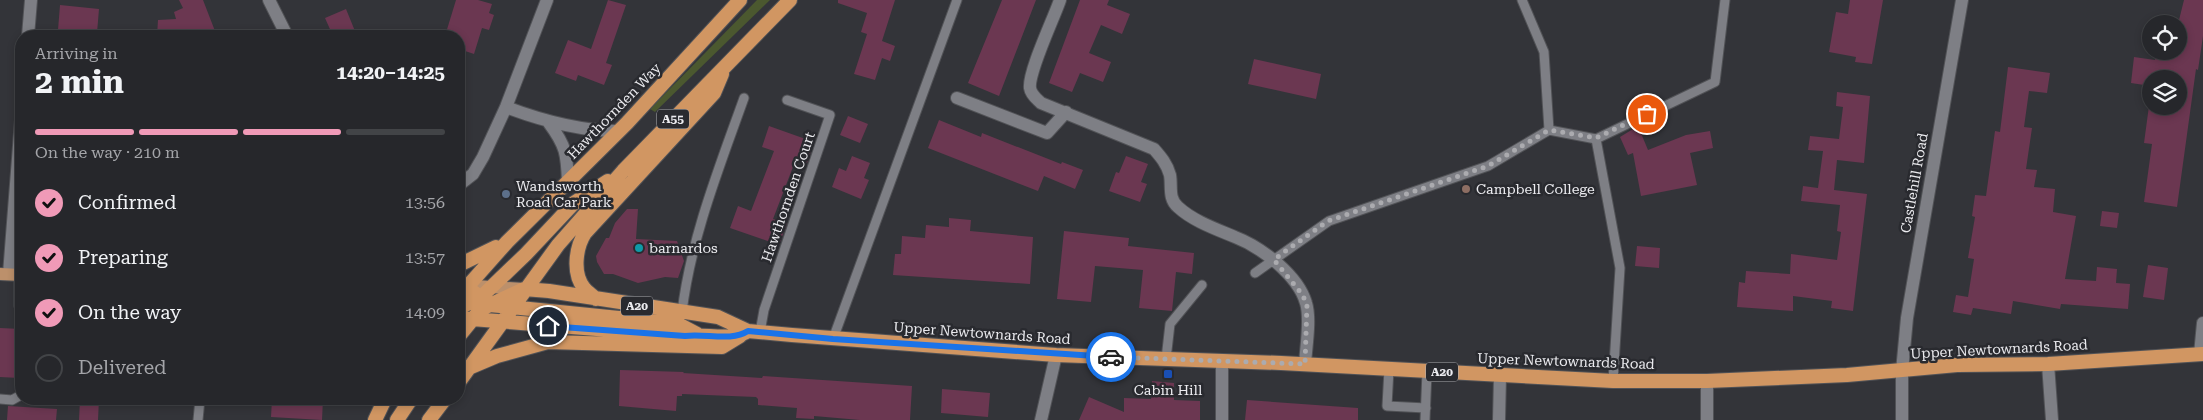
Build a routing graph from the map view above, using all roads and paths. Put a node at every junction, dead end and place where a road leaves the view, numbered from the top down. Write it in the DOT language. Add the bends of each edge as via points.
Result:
graph roads {
  1 [pos="31,0"];
  2 [pos="269,0"];
  3 [pos="547,0"];
  4 [pos="740,0"];
  5 [pos="790,0"];
  6 [pos="957,0"];
  7 [pos="1060,0"];
  8 [pos="1522,0"];
  9 [pos="1725,0"];
  10 [pos="1962,0"];
  11 [pos="28,30"];
  12 [pos="284,30"];
  13 [pos="724,68"];
  14 [pos="744,98"];
  15 [pos="957,98"];
  16 [pos="787,100"];
  17 [pos="506,107"];
  18 [pos="1066,112"];
  19 [pos="549,123"];
  20 [pos="1549,130"];
  21 [pos="619,131"];
  22 [pos="1596,138"];
  23 [pos="623,171"];
  24 [pos="465,180"];
  25 [pos="568,182"];
  26 [pos="15,223"];
  27 [pos="507,242"];
  28 [pos="1274,260"];
  29 [pos="465,262"];
  30 [pos="1255,273"];
  31 [pos="12,274"];
  32 [pos="1202,285"];
  33 [pos="489,287"];
  34 [pos="15,288"];
  35 [pos="524,290"];
  36 [pos="597,299"];
  37 [pos="469,303"];
  38 [pos="513,307"];
  39 [pos="682,312"];
  40 [pos="465,316"];
  41 [pos="503,323"];
  42 [pos="2203,323"];
  43 [pos="749,333"];
  44 [pos="698,334"];
  45 [pos="833,339"];
  46 [pos="1056,354"];
  47 [pos="2201,354"];
  48 [pos="1166,359"];
  49 [pos="1222,361"];
  50 [pos="1305,364"];
  51 [pos="2048,364"];
  52 [pos="470,367"];
  53 [pos="1389,369"];
  54 [pos="1427,371"];
  55 [pos="1902,371"];
  56 [pos="465,374"];
  57 [pos="1500,376"];
  58 [pos="1613,381"];
  59 [pos="1707,381"];
  60 [pos="15,398"];
  61 [pos="0,399"];
  62 [pos="199,405"];
  63 [pos="374,405"];
  64 [pos="382,405"];
  65 [pos="407,405"];
  66 [pos="440,405"];
  67 [pos="1426,408"];
  68 [pos="198,420"];
  69 [pos="375,420"];
  70 [pos="397,420"];
  71 [pos="429,420"];
  72 [pos="1041,420"];
  73 [pos="1222,420"];
  74 [pos="1425,420"];
  75 [pos="1499,420"];
  76 [pos="1707,420"];
  77 [pos="1902,420"];
  78 [pos="2052,420"];
  1 -- 11 [label="street"];
  2 -- 12 [label="street"];
  3 -- 17 [label="street"];
  4 -- 21 [label="highway, Hawthornden Way / A55"];
  5 -- 13 [label="highway, A55"];
  6 -- 45 [label="lane"];
  7 -- 18 [label="street" via="1041,47 1030,88 1041,103"];
  8 -- 20 [label="lane" via="1544,52"];
  9 -- 22 [label="lane" via="1715,82"];
  10 -- 55 [label="street, Castlehill Road" via="1909,308"];
  13 -- 23 [label="highway, A55"];
  13 -- 36 [label="highway" via="714,94 579,243 579,278 584,288"];
  14 -- 39 [label="lane" via="703,215 690,262"];
  15 -- 18 [label="street" via="1047,133"];
  16 -- 43 [label="lane, Hawthornden Court" via="830,115 764,310"];
  17 -- 19 [label="street"];
  17 -- 24 [label="street" via="473,174"];
  18 -- 28 [label="street" via="1154,149 1166,162 1174,204"];
  19 -- 21 [label="street"];
  19 -- 25 [label="street" via="567,153"];
  20 -- 22 [label="lane"];
  20 -- 28 [label="lane" via="1488,166 1328,221"];
  21 -- 25 [label="highway, Hawthornden Way / A55"];
  22 -- 58 [label="lane" via="1620,268"];
  23 -- 33 [label="highway" via="574,203 526,254"];
  23 -- 35 [label="highway, A55" via="558,245"];
  25 -- 27 [label="highway, Hawthornden Way / A55"];
  26 -- 31 [label="street"];
  27 -- 29 [label="highway"];
  27 -- 37 [label="highway, Hawthornden Way / A55"];
  28 -- 30 [label="lane"];
  28 -- 50 [label="street" via="1307,304"];
  31 -- 34 [label="lane"];
  32 -- 48 [label="lane" via="1170,324"];
  33 -- 35 [label="main road, Upper Newtownards Road / A20"];
  33 -- 37 [label="highway"];
  35 -- 36 [label="highway, Upper Newtownards Road / A20"];
  35 -- 37 [label="highway"];
  35 -- 38 [label="highway, A55"];
  36 -- 39 [label="highway, Upper Newtownards Road / A20"];
  37 -- 38 [label="highway"];
  37 -- 40 [label="highway"];
  37 -- 41 [label="highway, Upper Newtownards Road / A20"];
  38 -- 41 [label="highway, A55"];
  38 -- 44 [label="highway" via="678,324"];
  39 -- 43 [label="highway, Upper Newtownards Road / A20" via="718,317"];
  41 -- 44 [label="highway, Upper Newtownards Road / A20" via="685,336"];
  41 -- 52 [label="highway, A55"];
  42 -- 47 [label="street"];
  43 -- 44 [label="highway, Upper Newtownards Road / A20"];
  43 -- 45 [label="highway, Upper Newtownards Road / A20"];
  43 -- 52 [label="highway" via="722,346 548,342"];
  45 -- 46 [label="highway, Upper Newtownards Road / A20"];
  46 -- 48 [label="highway, Upper Newtownards Road / A20"];
  46 -- 72 [label="street"];
  47 -- 51 [label="highway, Upper Newtownards Road / A20"];
  48 -- 49 [label="highway, Upper Newtownards Road / A20"];
  49 -- 50 [label="highway, Upper Newtownards Road / A20"];
  49 -- 73 [label="street"];
  50 -- 53 [label="highway, Upper Newtownards Road / A20"];
  51 -- 55 [label="highway, Upper Newtownards Road / A20" via="1957,365"];
  51 -- 78 [label="street"];
  52 -- 56 [label="highway, A55"];
  53 -- 54 [label="highway, Upper Newtownards Road / A20"];
  53 -- 67 [label="lane" via="1387,406"];
  54 -- 57 [label="highway, Upper Newtownards Road / A20"];
  54 -- 67 [label="lane"];
  55 -- 59 [label="highway, Upper Newtownards Road / A20"];
  55 -- 77 [label="street, Castlehill Road"];
  57 -- 58 [label="highway, Upper Newtownards Road / A20"];
  57 -- 75 [label="street"];
  58 -- 59 [label="highway, Upper Newtownards Road / A20"];
  59 -- 76 [label="street"];
  60 -- 61 [label="lane"];
  62 -- 68 [label="lane"];
  63 -- 69 [label="highway"];
  64 -- 69 [label="highway"];
  65 -- 70 [label="highway"];
  66 -- 71 [label="highway"];
  67 -- 74 [label="lane"];
}
